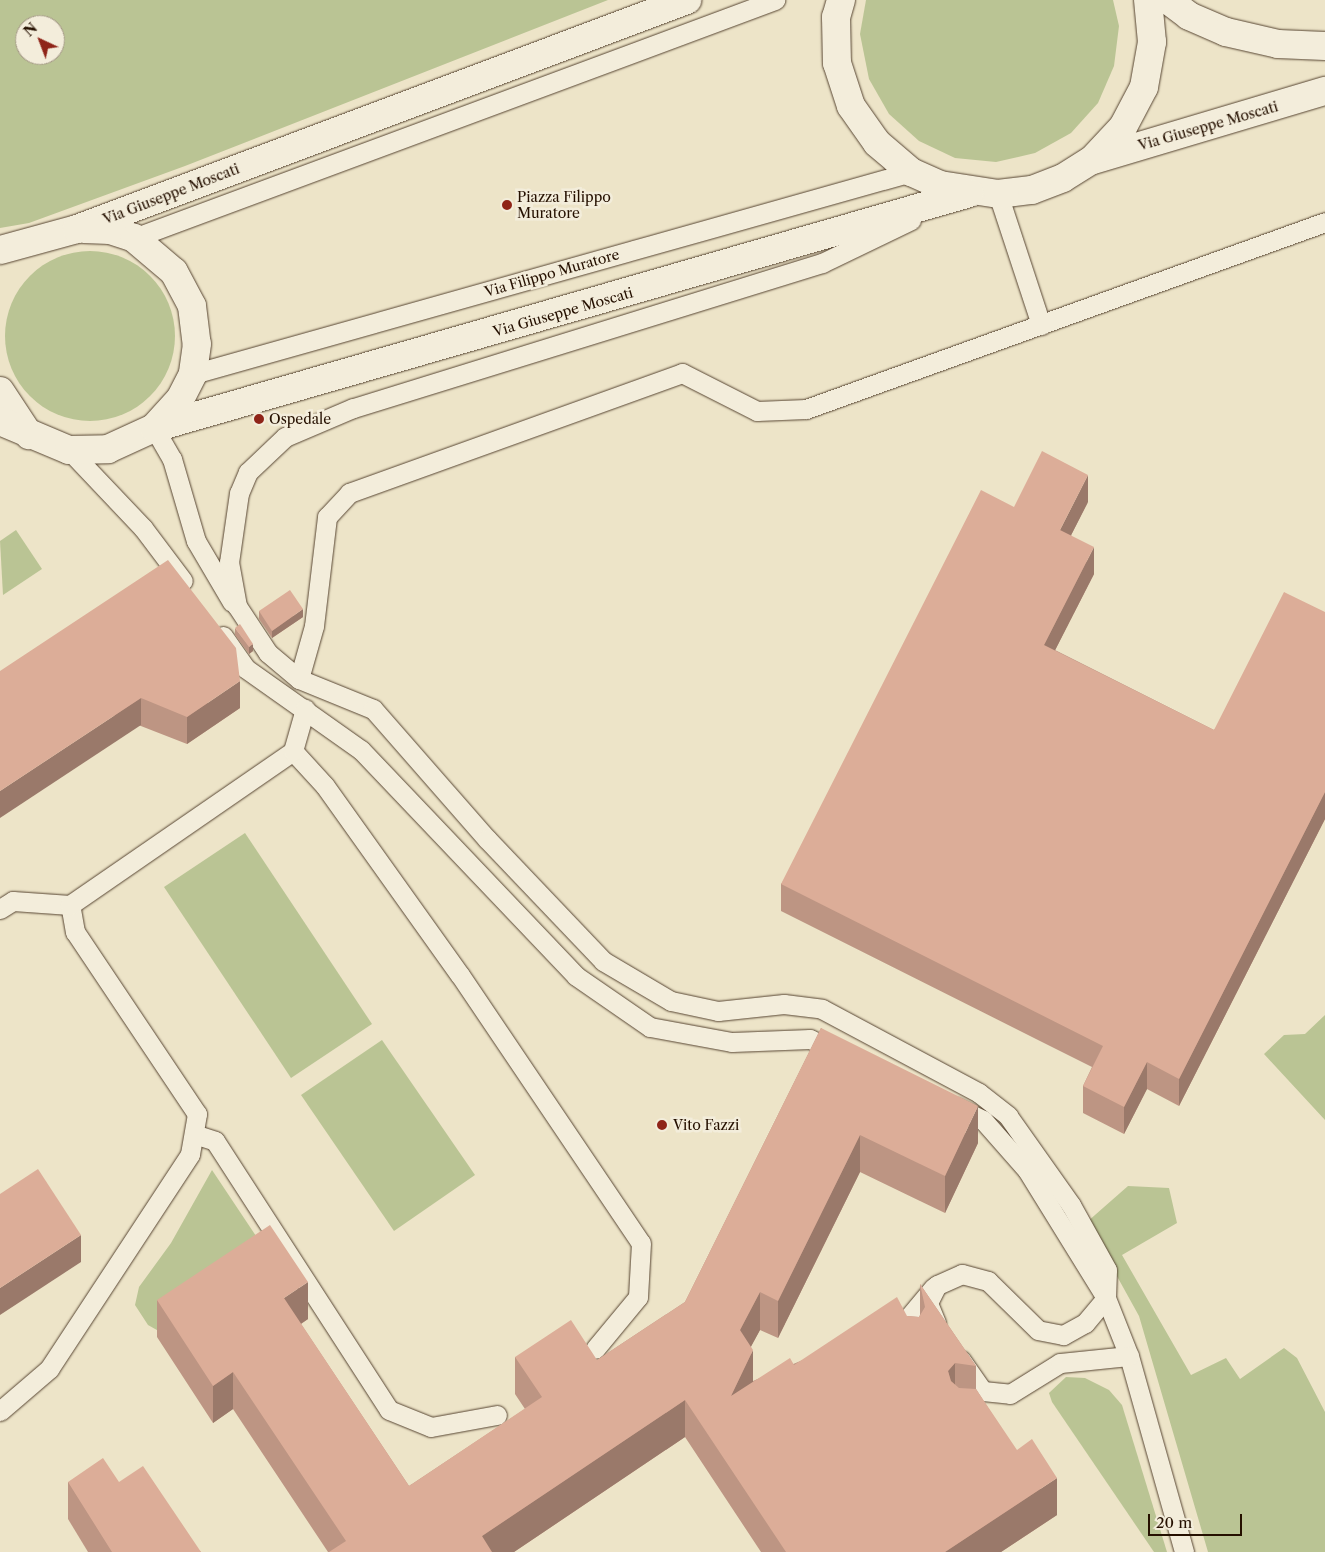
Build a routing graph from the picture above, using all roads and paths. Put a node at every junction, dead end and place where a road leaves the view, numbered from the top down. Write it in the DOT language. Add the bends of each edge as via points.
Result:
graph roads {
  1 [pos="687,0"];
  2 [pos="775,0"];
  3 [pos="841,0"];
  4 [pos="1148,0"];
  5 [pos="1168,0"];
  6 [pos="1325,46"];
  7 [pos="1325,91"];
  8 [pos="1092,160"];
  9 [pos="911,172"];
  10 [pos="998,194"];
  11 [pos="962,197"];
  12 [pos="1325,222"];
  13 [pos="77,229"];
  14 [pos="134,238"];
  15 [pos="13,248"];
  16 [pos="0,270"];
  17 [pos="1041,325"];
  18 [pos="193,374"];
  19 [pos="0,391"];
  20 [pos="0,421"];
  21 [pos="154,428"];
  22 [pos="28,435"];
  23 [pos="69,450"];
  24 [pos="195,597"];
  25 [pos="212,620"];
  26 [pos="245,623"];
  27 [pos="299,678"];
  28 [pos="305,709"];
  29 [pos="293,752"];
  30 [pos="70,905"];
  31 [pos="0,909"];
  32 [pos="853,1059"];
  33 [pos="940,1100"];
  34 [pos="194,1134"];
  35 [pos="937,1285"];
  36 [pos="1106,1298"];
  37 [pos="914,1344"];
  38 [pos="595,1349"];
  39 [pos="1129,1356"];
  40 [pos="1010,1394"];
  41 [pos="987,1410"];
  42 [pos="0,1411"];
  43 [pos="497,1416"];
  44 [pos="1184,1552"];
  1 -- 13 [label="street, Via Giuseppe Moscati"];
  2 -- 14 [label="lane"];
  3 -- 9 [label="street, Via Giuseppe Moscati" via="836,17 838,63 851,106 877,143"];
  4 -- 8 [label="street, Via Giuseppe Moscati" via="1152,42 1144,87 1123,127"];
  5 -- 6 [label="street" via="1189,16 1226,32 1278,44"];
  7 -- 8 [label="street, Via Giuseppe Moscati"];
  8 -- 10 [label="street, Via Giuseppe Moscati" via="1040,187"];
  9 -- 11 [label="street, Via Giuseppe Moscati"];
  9 -- 18 [label="lane, Via Filippo Muratore"];
  10 -- 11 [label="street, Via Giuseppe Moscati"];
  10 -- 17 [label="lane"];
  11 -- 21 [label="street, Via Giuseppe Moscati"];
  11 -- 26 [label="lane" via="822,263 353,408 285,437 248,472 239,493 229,562 236,606"];
  12 -- 17 [label="lane"];
  13 -- 14 [label="street, Via Giuseppe Moscati" via="110,230"];
  13 -- 15 [label="street, Via Giuseppe Moscati"];
  14 -- 18 [label="street, Via Giuseppe Moscati" via="174,272 192,306 197,344"];
  15 -- 16 [label="street, Via Giuseppe Moscati"];
  17 -- 27 [label="lane" via="806,409 757,412 682,373 349,493 327,517 314,626"];
  18 -- 21 [label="street, Via Giuseppe Moscati" via="180,399"];
  19 -- 22 [label="street"];
  20 -- 22 [label="street, Via Giuseppe Moscati"];
  21 -- 23 [label="street, Via Giuseppe Moscati" via="108,449"];
  21 -- 26 [label="lane" via="172,459 196,541"];
  22 -- 23 [label="street, Via Giuseppe Moscati"];
  23 -- 24 [label="lane" via="143,528"];
  25 -- 28 [label="lane" via="246,668"];
  26 -- 27 [label="lane" via="268,654"];
  27 -- 36 [label="lane" via="373,709 487,839 603,961 670,1001 718,1011 784,1004 822,1009 979,1093 1008,1116 1071,1206 1107,1270"];
  28 -- 29 [label="lane"];
  28 -- 32 [label="lane" via="361,750 576,976 650,1027 732,1042 810,1039"];
  29 -- 30 [label="lane"];
  29 -- 38 [label="lane" via="325,786 460,975 641,1243 638,1296"];
  30 -- 31 [label="lane" via="13,901"];
  30 -- 34 [label="lane" via="75,932 198,1114"];
  33 -- 36 [label="lane" via="983,1120 1027,1170"];
  34 -- 42 [label="lane" via="190,1154 49,1369"];
  34 -- 43 [label="lane" via="215,1140 389,1410 430,1426"];
  35 -- 36 [label="lane" via="962,1274 988,1281 1038,1330 1063,1335 1085,1323"];
  35 -- 37 [label="lane" via="922,1297 908,1318 907,1329"];
  35 -- 40 [label="lane" via="928,1302 938,1327 983,1391"];
  36 -- 39 [label="lane"];
  39 -- 40 [label="lane" via="1060,1362"];
  39 -- 44 [label="lane"];
  40 -- 41 [label="lane"];
}
